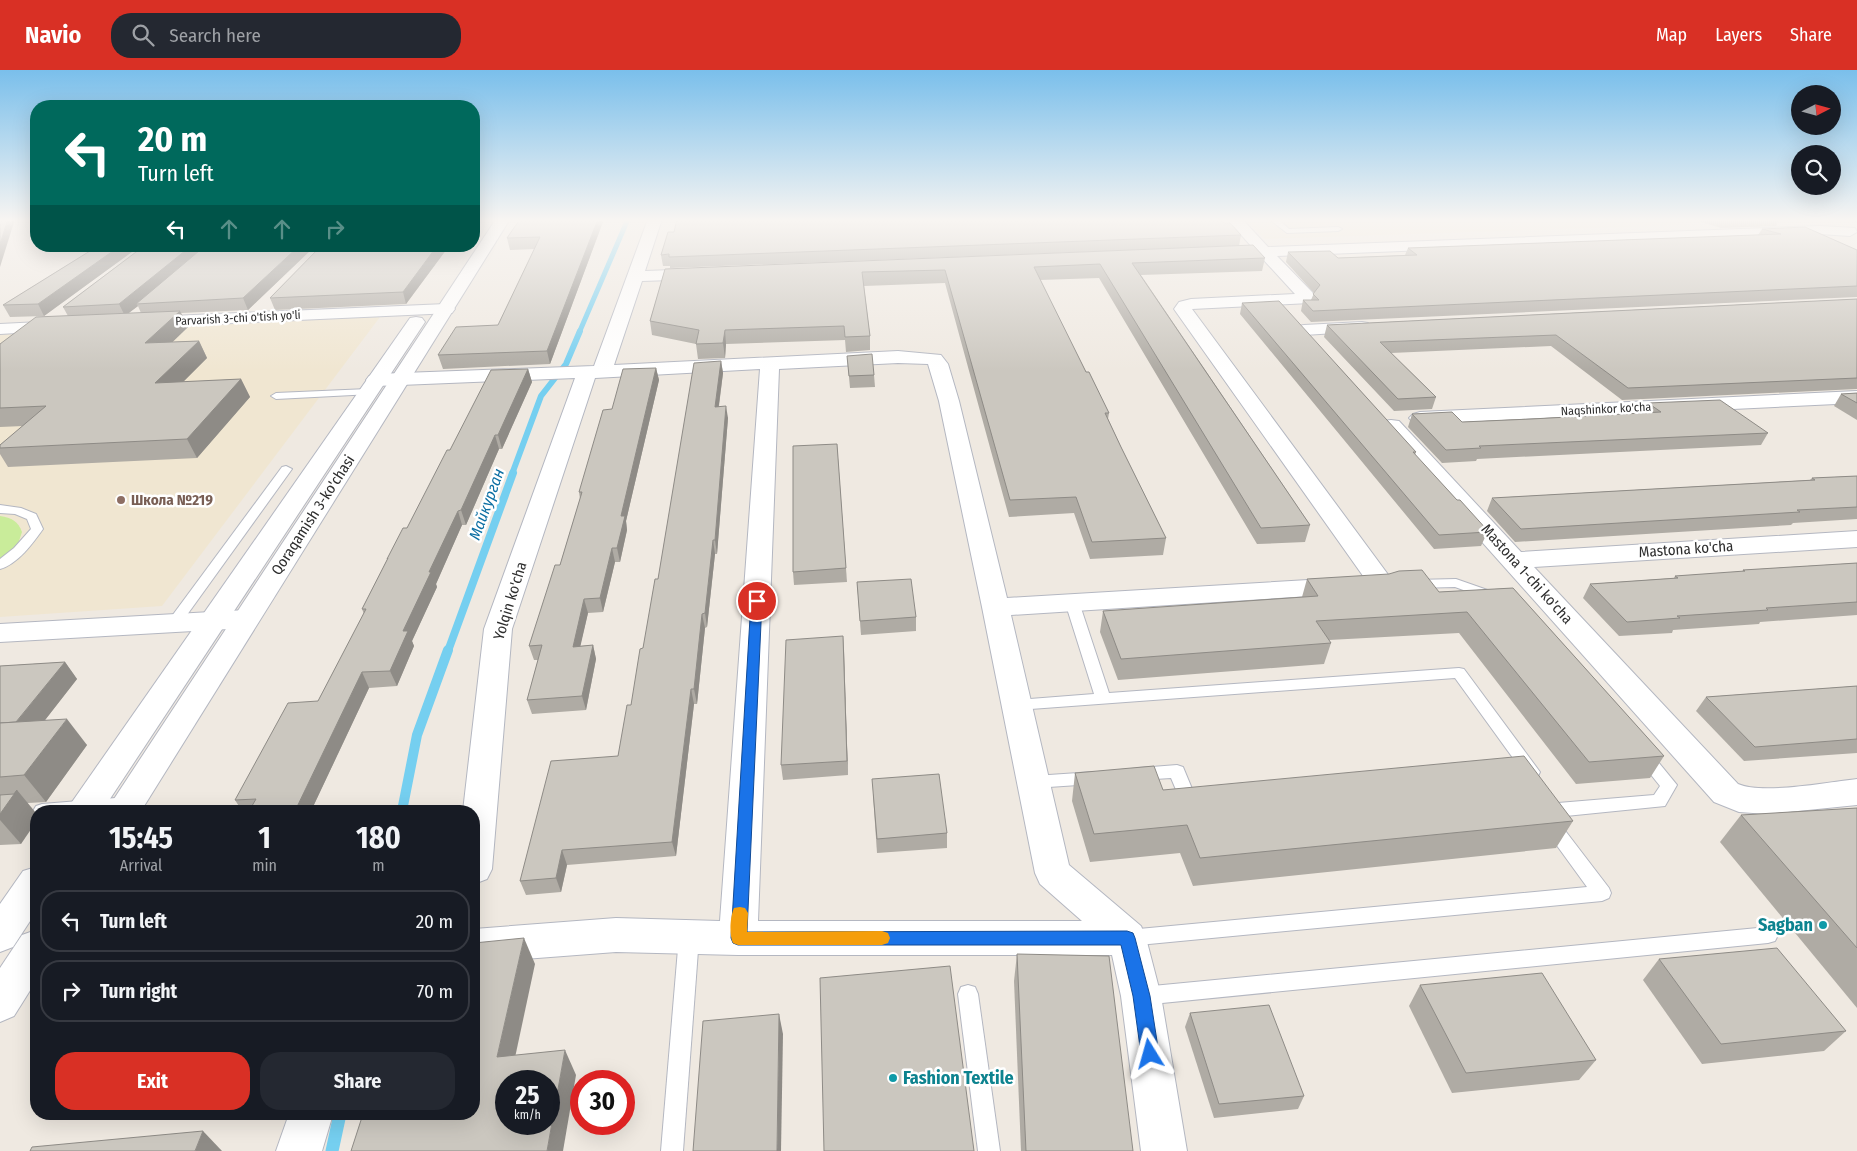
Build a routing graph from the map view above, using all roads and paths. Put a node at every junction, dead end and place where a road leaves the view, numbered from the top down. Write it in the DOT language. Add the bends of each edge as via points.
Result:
graph roads {
  1 [pos="456,269"];
  2 [pos="465,269"];
  3 [pos="638,269"];
  4 [pos="1282,269"];
  5 [pos="715,273"];
  6 [pos="636,276"];
  7 [pos="275,297"];
  8 [pos="1278,300"];
  9 [pos="68,309"];
  10 [pos="435,309"];
  11 [pos="255,317"];
  12 [pos="134,323"];
  13 [pos="80,325"];
  14 [pos="1383,326"];
  15 [pos="44,327"];
  16 [pos="0,329"];
  17 [pos="1304,330"];
  18 [pos="1323,351"];
  19 [pos="770,363"];
  20 [pos="595,372"];
  21 [pos="400,379"];
  22 [pos="372,386"];
  23 [pos="276,396"];
  24 [pos="1857,397"];
  25 [pos="1379,413"];
  26 [pos="286,469"];
  27 [pos="0,509"];
  28 [pos="1857,538"];
  29 [pos="1515,560"];
  30 [pos="0,565"];
  31 [pos="1382,584"];
  32 [pos="1501,600"];
  33 [pos="1072,602"];
  34 [pos="996,606"];
  35 [pos="246,619"];
  36 [pos="213,621"];
  37 [pos="174,623"];
  38 [pos="0,633"];
  39 [pos="1103,699"];
  40 [pos="1017,705"];
  41 [pos="1631,742"];
  42 [pos="1034,782"];
  43 [pos="1857,792"];
  44 [pos="1532,799"];
  45 [pos="1208,800"];
  46 [pos="89,805"];
  47 [pos="128,805"];
  48 [pos="480,809"];
  49 [pos="30,891"];
  50 [pos="0,935"];
  51 [pos="1768,935"];
  52 [pos="689,937"];
  53 [pos="738,938"];
  54 [pos="1127,938"];
  55 [pos="480,946"];
  56 [pos="30,956"];
  57 [pos="968,994"];
  58 [pos="1141,996"];
  59 [pos="0,1004"];
  60 [pos="309,1120"];
  61 [pos="299,1151"];
  62 [pos="672,1151"];
  63 [pos="989,1151"];
  64 [pos="1164,1151"];
  1 -- 10 [label="street, Qoraqamish 3-ko'chasi"];
  2 -- 10 [label="street, Qoraqamish 3-ko'chasi"];
  3 -- 6 [label="street, Yolqin ko'cha"];
  4 -- 8 [label="street" via="1306,296 1304,299"];
  5 -- 6 [label="street"];
  6 -- 20 [label="street, Yolqin ko'cha"];
  7 -- 11 [label="street"];
  8 -- 17 [label="street"];
  8 -- 31 [label="street" via="1191,304 1183,309"];
  9 -- 15 [label="street"];
  10 -- 11 [label="street, Parvarish 3-chi o'tish yo'li"];
  10 -- 21 [label="street, Qoraqamish 3-ko'chasi"];
  10 -- 22 [label="street, Qoraqamish 3-ko'chasi"];
  11 -- 12 [label="street, Parvarish 3-chi o'tish yo'li"];
  13 -- 15 [label="street"];
  14 -- 17 [label="street"];
  15 -- 16 [label="street"];
  17 -- 18 [label="street"];
  19 -- 20 [label="street"];
  19 -- 34 [label="street" via="898,357 934,360 938,364"];
  19 -- 53 [label="street"];
  20 -- 21 [label="street"];
  20 -- 48 [label="street, Yolqin ko'cha" via="498,629"];
  21 -- 22 [label="street"];
  21 -- 35 [label="street, Qoraqamish 3-ko'chasi"];
  22 -- 23 [label="lane"];
  22 -- 36 [label="street, Qoraqamish 3-ko'chasi"];
  24 -- 25 [label="street, Naqshinkor ko'cha"];
  25 -- 29 [label="street, Mastona 1-chi ko'cha"];
  26 -- 37 [label="lane"];
  27 -- 30 [label="lane" via="32,517 37,529 19,551"];
  28 -- 29 [label="street, Mastona ko'cha"];
  29 -- 43 [label="street, Mastona 1-chi ko'cha" via="1726,793 1739,799 1767,802"];
  31 -- 32 [label="lane" via="1456,583"];
  31 -- 33 [label="street"];
  33 -- 34 [label="street"];
  33 -- 39 [label="lane"];
  34 -- 40 [label="street"];
  35 -- 36 [label="street"];
  35 -- 47 [label="street, Qoraqamish 3-ko'chasi"];
  36 -- 37 [label="street"];
  36 -- 46 [label="street, Qoraqamish 3-ko'chasi"];
  37 -- 38 [label="street"];
  39 -- 40 [label="lane"];
  39 -- 44 [label="lane" via="1459,673 1533,773 1514,775"];
  40 -- 42 [label="street"];
  41 -- 44 [label="lane" via="1670,786 1659,801"];
  42 -- 45 [label="lane" via="1177,771 1189,801"];
  42 -- 54 [label="street" via="1053,873"];
  44 -- 54 [label="lane" via="1602,893"];
  49 -- 50 [label="street"];
  51 -- 58 [label="lane"];
  52 -- 53 [label="street"];
  52 -- 55 [label="street" via="616,935"];
  52 -- 62 [label="lane"];
  53 -- 54 [label="street"];
  54 -- 58 [label="street"];
  56 -- 59 [label="street"];
  57 -- 63 [label="lane"];
  58 -- 64 [label="street"];
  60 -- 61 [label="street"];
}
